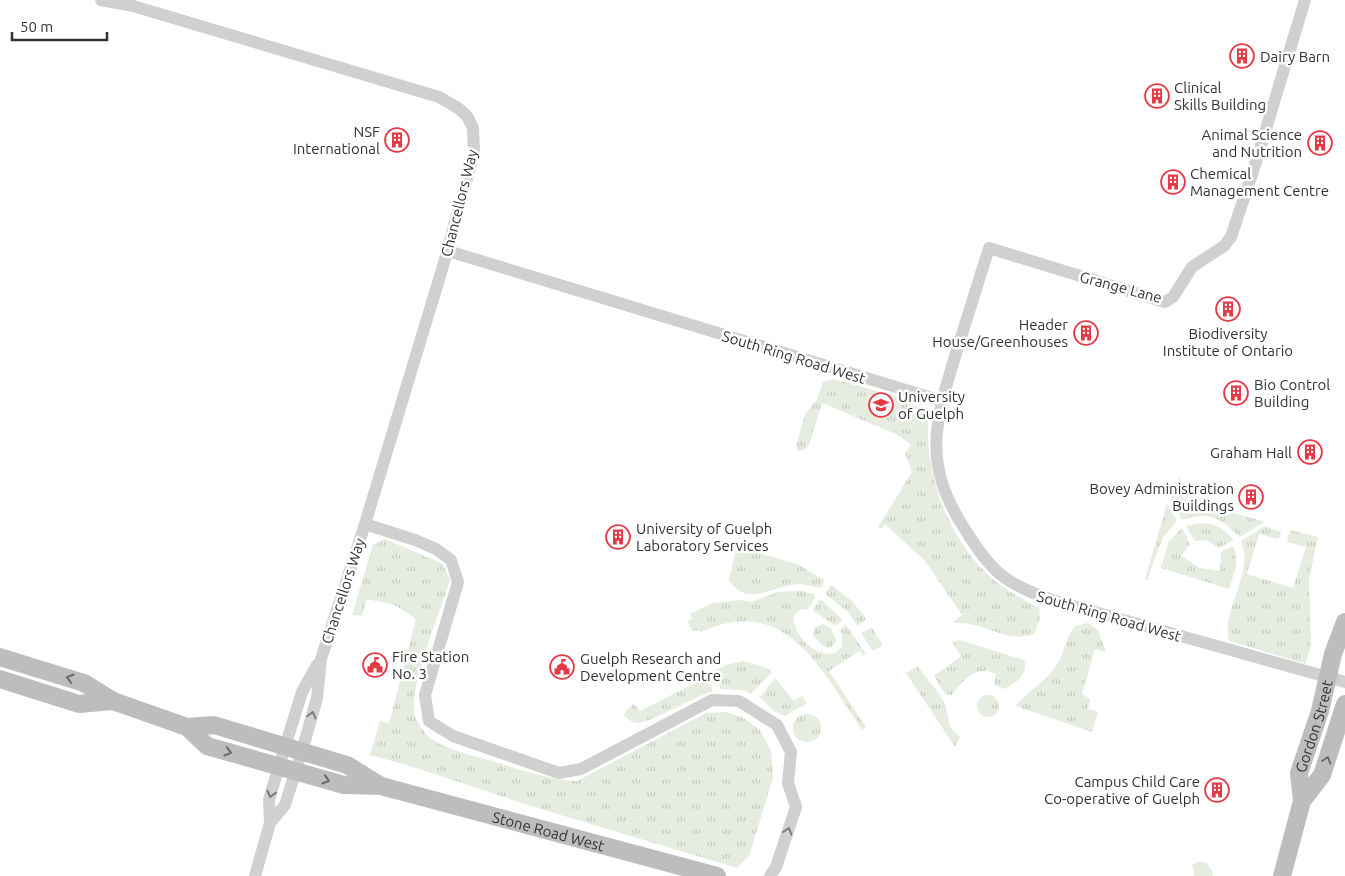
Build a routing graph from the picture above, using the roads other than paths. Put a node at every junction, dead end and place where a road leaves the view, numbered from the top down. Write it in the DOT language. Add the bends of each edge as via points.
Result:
graph roads {
  1 [pos="101,0"];
  2 [pos="1305,0"];
  3 [pos="448,251"];
  4 [pos="942,401"];
  5 [pos="365,524"];
  6 [pos="1345,622"];
  7 [pos="0,657"];
  8 [pos="1328,677"];
  9 [pos="0,679"];
  10 [pos="1345,682"];
  11 [pos="113,701"];
  12 [pos="1345,704"];
  13 [pos="290,759"];
  14 [pos="1302,801"];
  15 [pos="254,876"];
  16 [pos="717,876"];
  17 [pos="770,876"];
  18 [pos="1282,876"];
  1 -- 3 [label="street, Chancellors Way" via="141,8 439,97 458,108 473,128 474,153"];
  2 -- 4 [label="street, Grange Lane" via="1228,243 1192,267 1173,297 1165,302 989,248"];
  3 -- 4 [label="street, South Ring Road West"];
  3 -- 5 [label="street, Chancellors Way"];
  4 -- 8 [label="street, South Ring Road West" via="935,440 945,490 957,518 987,563 999,574 1026,591 1052,600"];
  5 -- 13 [label="street, Chancellors Way" via="321,659 316,698"];
  17 -- 5 [label="street, one-way" via="796,807 788,783 791,752 777,725 739,701 712,700 582,769 559,773 453,736 429,721 425,695 458,582 451,560 416,540"];
  6 -- 8 [label="main road, Gordon Street"];
  11 -- 7 [label="main road, Stone Road West, one-way" via="84,683"];
  8 -- 10 [label="street, South Ring Road West"];
  8 -- 14 [label="main road, Gordon Street" via="1299,773"];
  9 -- 11 [label="main road, Stone Road West" via="79,704"];
  11 -- 13 [label="main road, Stone Road West" via="187,727 207,746"];
  14 -- 12 [label="main road, Gordon Street, one-way" via="1322,775"];
  13 -- 15 [label="street, Chancellors Way" via="269,800 270,823"];
  13 -- 16 [label="main road, Stone Road West" via="344,785 382,786"];
  14 -- 18 [label="main road, Gordon Street"];
}
